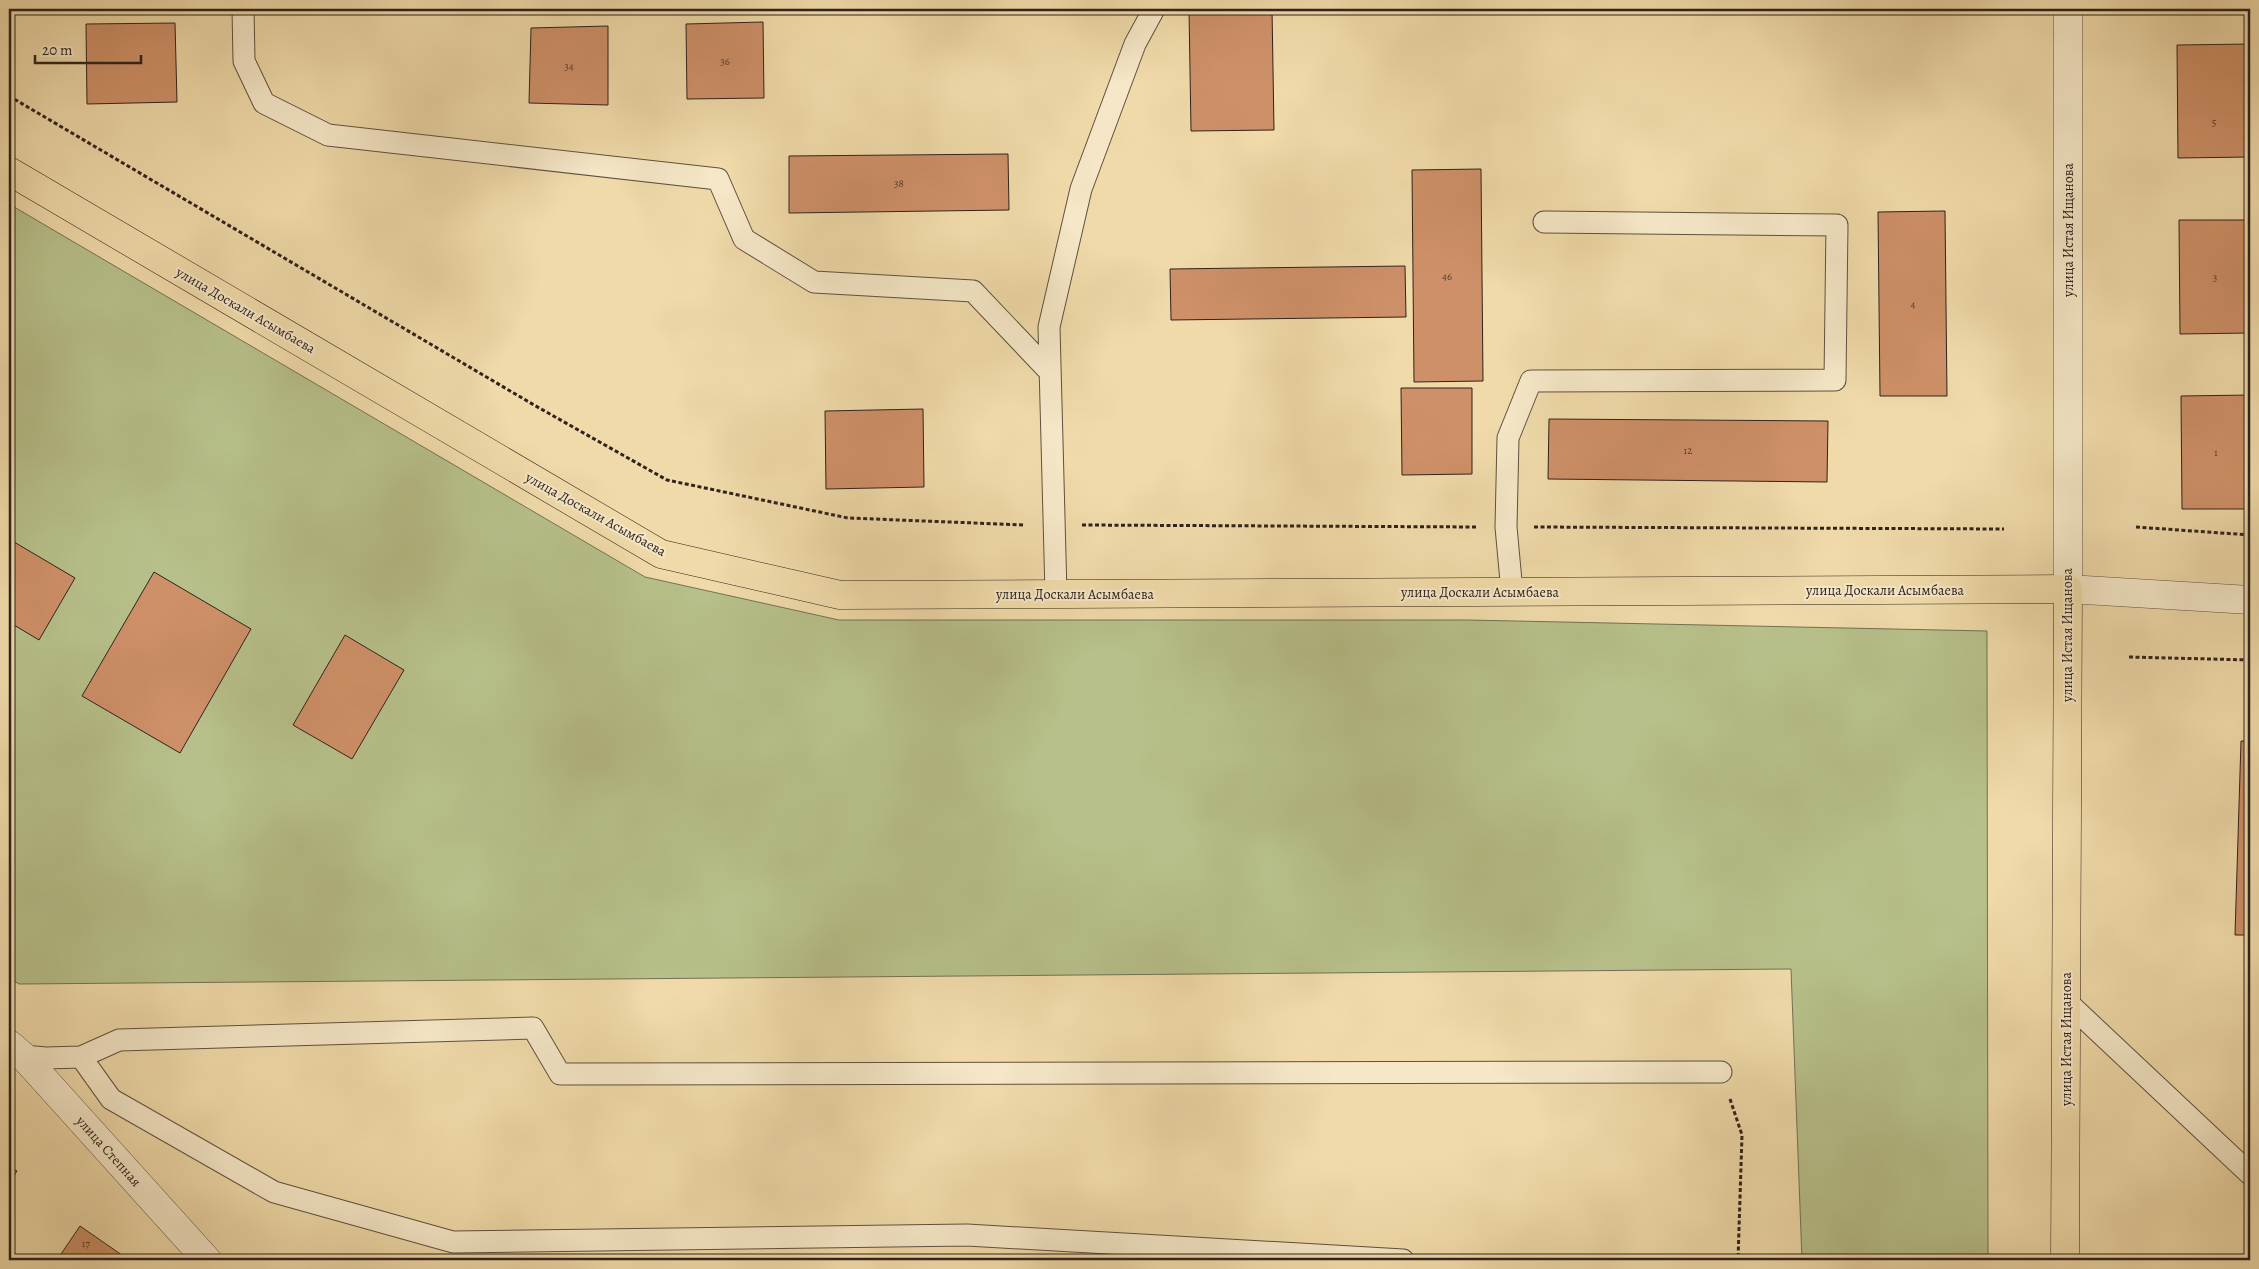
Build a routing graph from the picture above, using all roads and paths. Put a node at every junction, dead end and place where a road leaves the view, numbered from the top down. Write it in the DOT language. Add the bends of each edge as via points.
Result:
graph roads {
  1 [pos="243,9"];
  2 [pos="1154,9"];
  3 [pos="2068,9"];
  4 [pos="9,96"];
  5 [pos="9,171"];
  6 [pos="1544,222"];
  7 [pos="1050,372"];
  8 [pos="1054,525"];
  9 [pos="1506,527"];
  10 [pos="2136,528"];
  11 [pos="2004,529"];
  12 [pos="2250,535"];
  13 [pos="2068,589"];
  14 [pos="1512,592"];
  15 [pos="1056,594"];
  16 [pos="2250,600"];
  17 [pos="2129,658"];
  18 [pos="2250,660"];
  19 [pos="2066,1001"];
  20 [pos="16,1050"];
  21 [pos="82,1057"];
  22 [pos="1721,1072"];
  23 [pos="2250,1174"];
  24 [pos="207,1260"];
  25 [pos="1403,1260"];
  26 [pos="1738,1260"];
  27 [pos="2065,1260"];
  1 -- 7 [label="lane" via="244,61 264,103 328,135 718,179 744,239 814,282 973,291"];
  2 -- 7 [label="lane" via="1135,44 1081,189 1049,326"];
  3 -- 13 [label="street, улица Истая Ищанова"];
  4 -- 8 [label="path" via="667,480 848,518"];
  5 -- 15 [label="main road, улица Доскали Асымбаева" via="661,554 840,595"];
  6 -- 9 [label="lane" via="1837,224 1835,380 1531,381 1508,438"];
  7 -- 8 [label="lane"];
  8 -- 9 [label="path"];
  8 -- 15 [label="lane"];
  9 -- 11 [label="path"];
  9 -- 14 [label="lane"];
  10 -- 12 [label="path"];
  13 -- 14 [label="main road, улица Доскали Асымбаева"];
  13 -- 16 [label="street, улица Доскали Асымбаева"];
  13 -- 19 [label="main road, улица Истая Ищанова"];
  14 -- 15 [label="main road, улица Доскали Асымбаева"];
  17 -- 18 [label="path"];
  19 -- 23 [label="lane"];
  19 -- 27 [label="main road, улица Истая Ищанова"];
  20 -- 21 [label="lane" via="46,1058"];
  20 -- 24 [label="street, улица Степная"];
  21 -- 22 [label="lane" via="119,1040 533,1028 560,1074"];
  21 -- 25 [label="lane" via="111,1099 274,1192 453,1242 967,1235"];
  22 -- 26 [label="path" via="1742,1135"];
}
